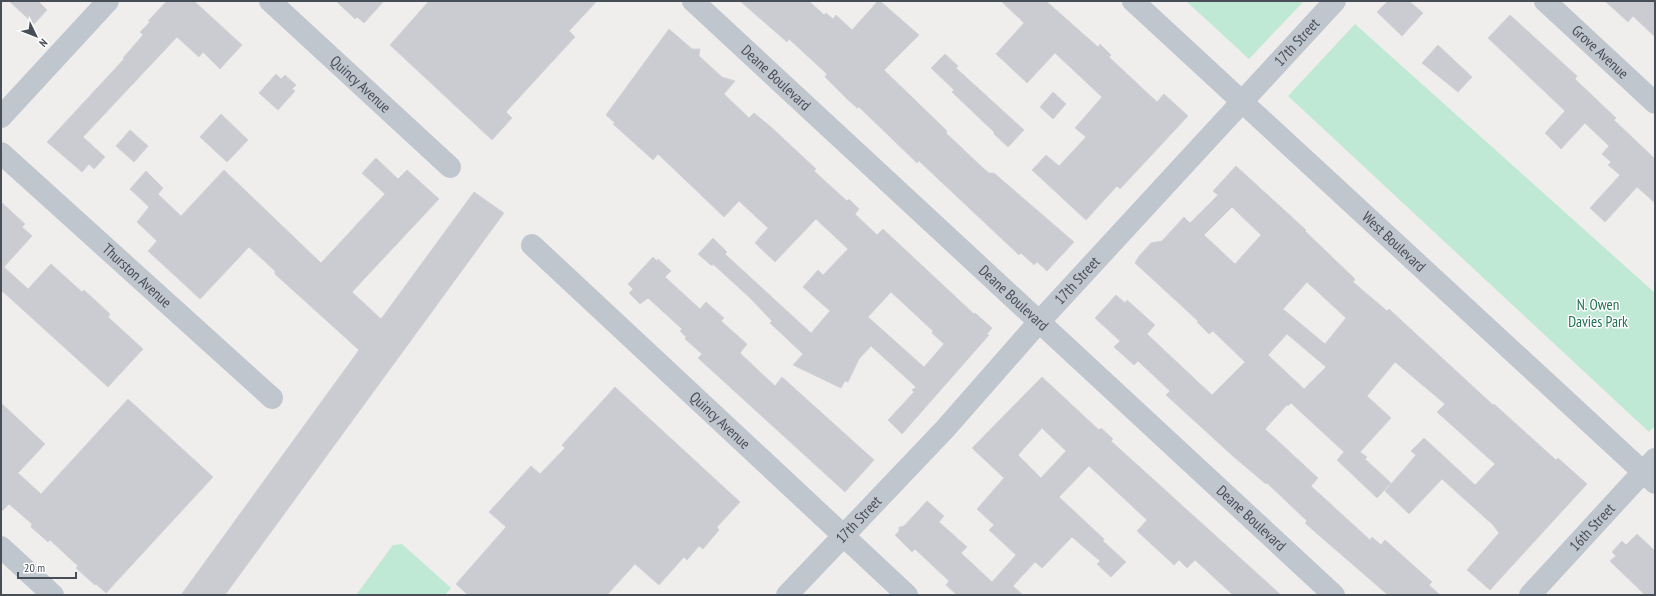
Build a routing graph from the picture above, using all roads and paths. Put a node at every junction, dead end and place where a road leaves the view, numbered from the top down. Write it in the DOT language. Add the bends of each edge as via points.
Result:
graph roads {
  1 [pos="108,1"];
  2 [pos="270,1"];
  3 [pos="693,1"];
  4 [pos="1133,1"];
  5 [pos="1335,1"];
  6 [pos="1545,1"];
  7 [pos="1242,102"];
  8 [pos="1655,103"];
  9 [pos="1,117"];
  10 [pos="1,153"];
  11 [pos="450,167"];
  12 [pos="532,245"];
  13 [pos="1039,322"];
  14 [pos="272,398"];
  15 [pos="1651,472"];
  16 [pos="842,535"];
  17 [pos="1,547"];
  18 [pos="48,593"];
  19 [pos="787,595"];
  20 [pos="908,595"];
  21 [pos="1334,595"];
  22 [pos="1530,595"];
  1 -- 9 [label="street"];
  2 -- 11 [label="street, Quincy Avenue"];
  3 -- 13 [label="street, Deane Boulevard"];
  4 -- 7 [label="street, West Boulevard"];
  5 -- 7 [label="street, 17th Street"];
  6 -- 8 [label="street, Grove Avenue"];
  7 -- 13 [label="street, 17th Street"];
  7 -- 15 [label="street, West Boulevard"];
  10 -- 14 [label="street, Thurston Avenue"];
  12 -- 16 [label="street, Quincy Avenue"];
  13 -- 16 [label="street, 17th Street" via="945,429"];
  13 -- 21 [label="street, Deane Boulevard"];
  15 -- 22 [label="street, 16th Street"];
  16 -- 19 [label="street, 17th Street"];
  16 -- 20 [label="street, Quincy Avenue"];
  17 -- 18 [label="street"];
}
